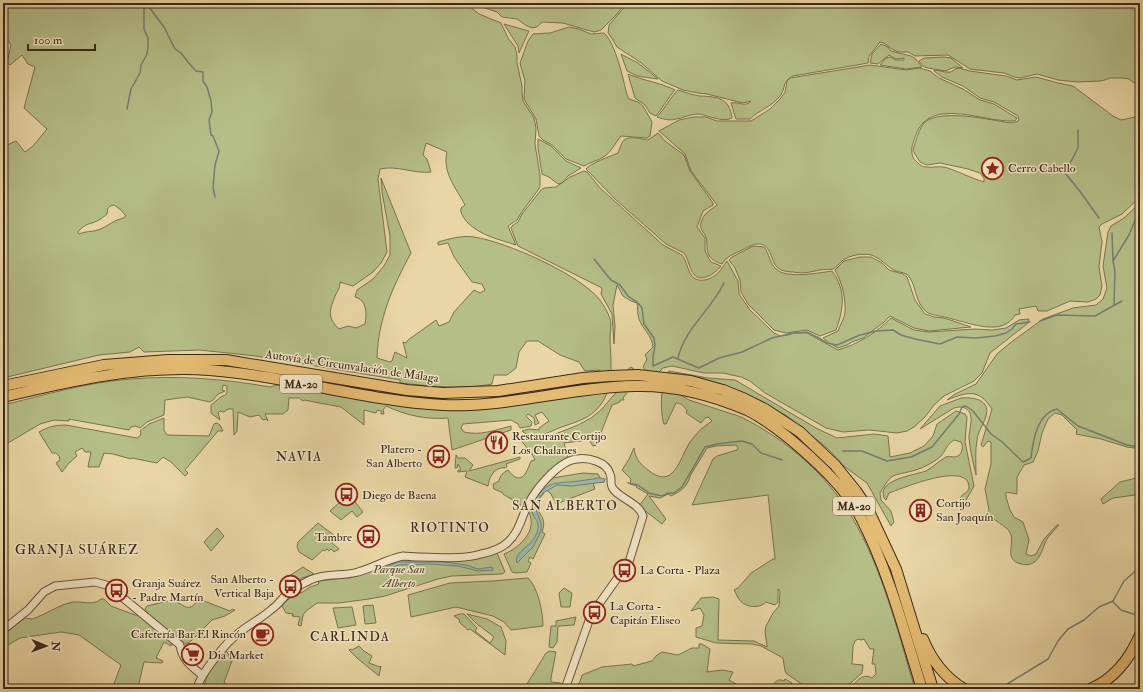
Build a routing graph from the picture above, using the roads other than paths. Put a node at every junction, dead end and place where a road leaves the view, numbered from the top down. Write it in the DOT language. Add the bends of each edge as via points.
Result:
graph roads {
  1 [pos="3,386"];
  2 [pos="3,397"];
  3 [pos="910,615"];
  4 [pos="3,630"];
  5 [pos="1140,635"];
  6 [pos="202,675"];
  7 [pos="197,689"];
  8 [pos="565,689"];
  9 [pos="922,689"];
  10 [pos="933,689"];
  11 [pos="964,689"];
  12 [pos="1090,689"];
  1 -- 3 [label="highway, Autovía de Circunvalación de Málaga / MA-20" via="104,365 168,360 226,360 408,390 443,393 498,391 600,377 638,375 691,381 723,390 765,409 800,432 835,465 867,507 896,569"];
  2 -- 9 [label="highway, Autovía de Circunvalación de Málaga / MA-20" via="102,376 156,370 209,370 443,405 484,404 601,387 668,388 699,394 747,411 772,425 802,448 842,489 860,515 886,574"];
  3 -- 10 [label="highway, Autovía de Circunvalación de Málaga / MA-20"];
  3 -- 11 [label="highway" via="917,621 926,647 939,668"];
  4 -- 6 [label="street" via="28,610 44,592 55,586 95,582 106,585 180,645 185,660"];
  5 -- 12 [label="highway" via="1117,672"];
  6 -- 7 [label="street"];
  6 -- 8 [label="street" via="236,635 271,610 289,593 311,580 330,574 359,572 403,556 463,558 498,549 516,533 532,496 564,463 575,459 590,459 608,470 612,488 641,510 643,516 629,562 591,615"];
}
